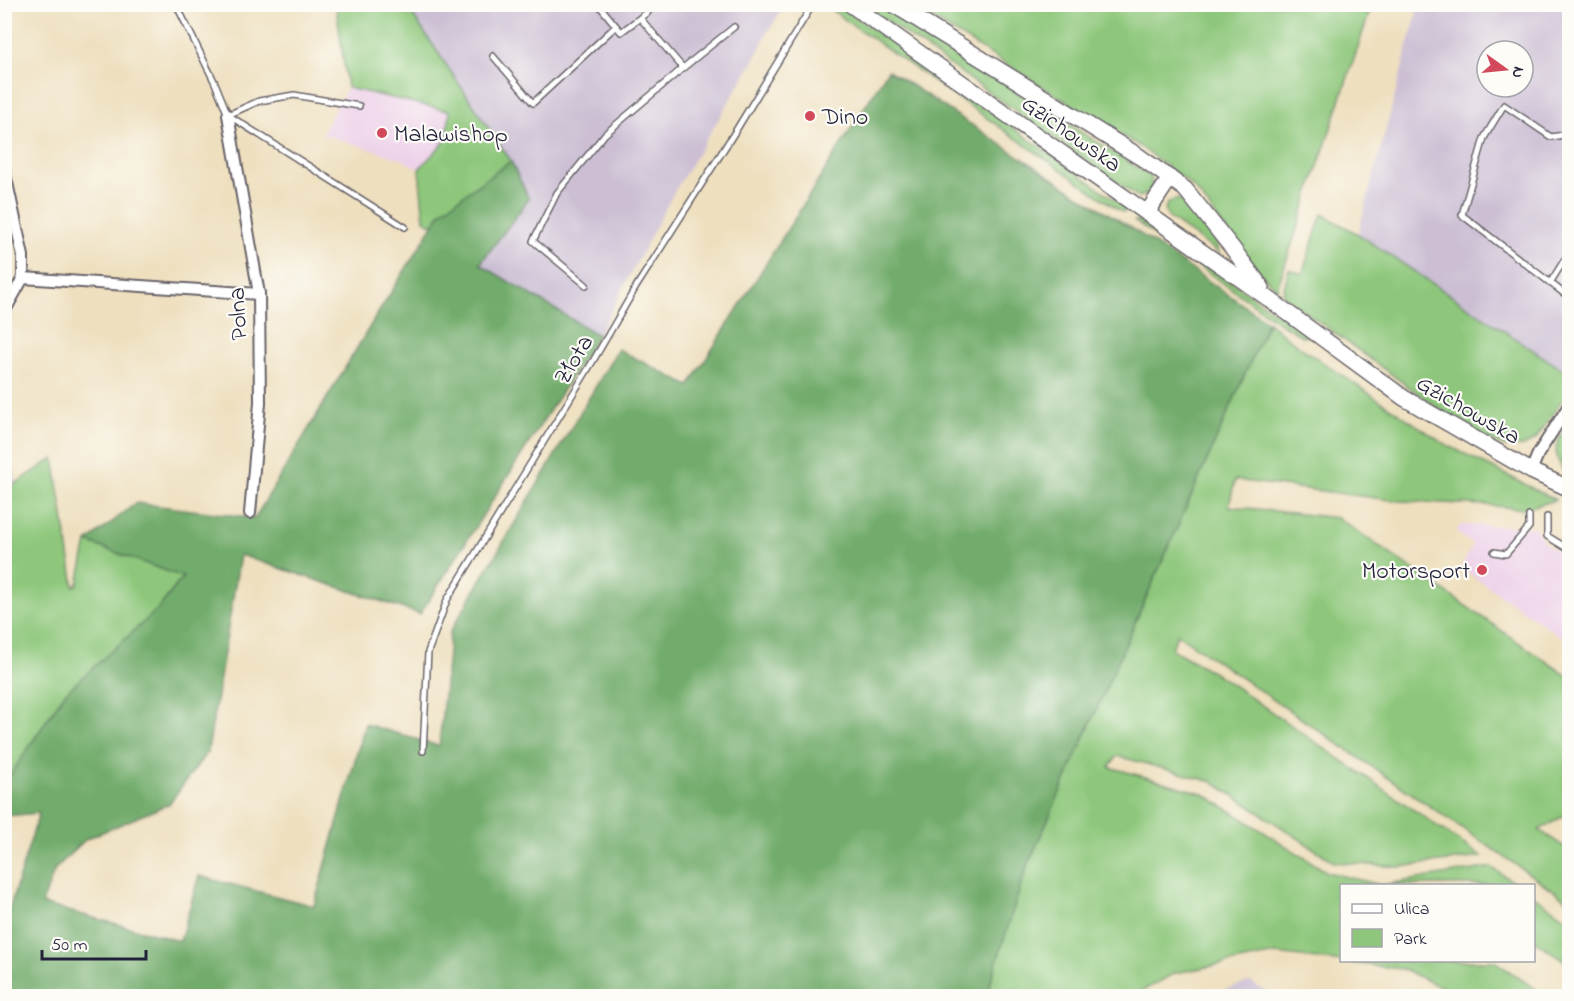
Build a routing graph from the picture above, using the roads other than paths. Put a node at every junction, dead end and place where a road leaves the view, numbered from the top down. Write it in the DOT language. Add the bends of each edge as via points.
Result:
graph roads {
  1 [pos="176,4"];
  2 [pos="598,4"];
  3 [pos="644,4"];
  4 [pos="813,4"];
  5 [pos="850,4"];
  6 [pos="893,4"];
  7 [pos="640,18"];
  8 [pos="616,26"];
  9 [pos="734,27"];
  10 [pos="493,56"];
  11 [pos="683,68"];
  12 [pos="359,106"];
  13 [pos="228,116"];
  14 [pos="1569,134"];
  15 [pos="4,169"];
  16 [pos="1170,178"];
  17 [pos="1147,213"];
  18 [pos="405,228"];
  19 [pos="1569,250"];
  20 [pos="22,278"];
  21 [pos="1550,284"];
  22 [pos="586,285"];
  23 [pos="260,294"];
  24 [pos="1569,298"];
  25 [pos="1269,299"];
  26 [pos="4,312"];
  27 [pos="1569,404"];
  28 [pos="1531,471"];
  29 [pos="1569,489"];
  30 [pos="250,513"];
  31 [pos="1529,516"];
  32 [pos="1547,517"];
  33 [pos="1569,550"];
  34 [pos="1494,552"];
  35 [pos="423,752"];
  1 -- 13 [label="lane"];
  2 -- 8 [label="lane"];
  3 -- 7 [label="lane" via="648,12"];
  4 -- 35 [label="lane, Złota" via="447,600 428,652"];
  5 -- 17 [label="street, Gzichowska"];
  6 -- 16 [label="street, Gzichowska"];
  7 -- 8 [label="lane" via="621,32"];
  7 -- 11 [label="lane"];
  8 -- 10 [label="lane" via="532,103"];
  9 -- 11 [label="lane"];
  11 -- 22 [label="lane" via="605,134 557,193 533,241"];
  12 -- 13 [label="lane" via="294,95 259,101"];
  13 -- 18 [label="lane"];
  13 -- 23 [label="street, Polna"];
  14 -- 21 [label="lane" via="1551,137 1504,105 1484,138 1462,215"];
  15 -- 20 [label="street" via="23,256"];
  16 -- 17 [label="street"];
  16 -- 25 [label="street, Gzichowska" via="1185,189"];
  17 -- 25 [label="street, Gzichowska"];
  19 -- 21 [label="lane"];
  20 -- 23 [label="street"];
  20 -- 26 [label="street"];
  21 -- 24 [label="lane"];
  23 -- 30 [label="street, Polna" via="260,404"];
  25 -- 28 [label="street, Gzichowska" via="1404,398"];
  27 -- 28 [label="street, Gzichowska"];
  28 -- 29 [label="street, Gzichowska"];
  31 -- 34 [label="lane" via="1529,527 1506,554"];
  32 -- 33 [label="lane" via="1547,536"];
}
